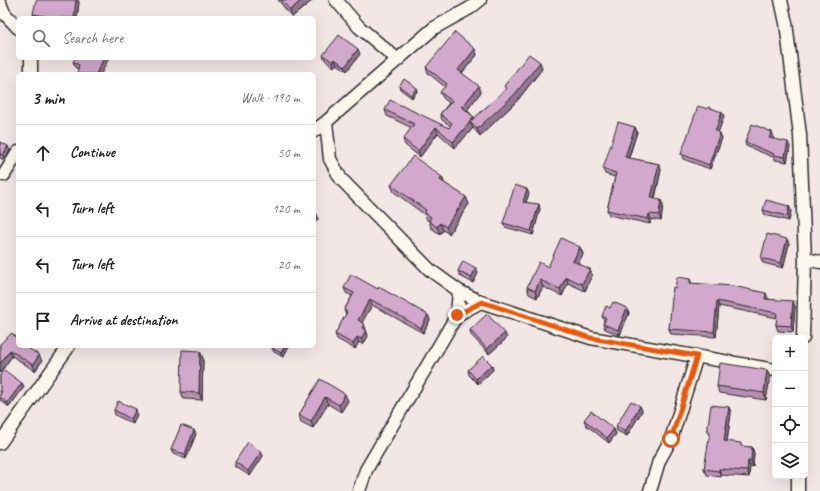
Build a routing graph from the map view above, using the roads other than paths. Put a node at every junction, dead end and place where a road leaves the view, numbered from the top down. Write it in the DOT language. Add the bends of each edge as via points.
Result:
graph roads {
  1 [pos="336,0"];
  2 [pos="480,0"];
  3 [pos="781,0"];
  4 [pos="0,3"];
  5 [pos="16,26"];
  6 [pos="31,60"];
  7 [pos="398,60"];
  8 [pos="31,72"];
  9 [pos="326,122"];
  10 [pos="316,130"];
  11 [pos="16,155"];
  12 [pos="4,175"];
  13 [pos="805,259"];
  14 [pos="820,262"];
  15 [pos="459,291"];
  16 [pos="482,302"];
  17 [pos="457,315"];
  18 [pos="803,335"];
  19 [pos="69,348"];
  20 [pos="697,356"];
  21 [pos="772,369"];
  22 [pos="0,443"];
  23 [pos="798,479"];
  24 [pos="359,491"];
  25 [pos="650,491"];
  26 [pos="798,491"];
  1 -- 7 [label="street" via="359,27"];
  2 -- 7 [label="street" via="434,28"];
  3 -- 13 [label="street" via="800,135"];
  4 -- 5 [label="street" via="4,13"];
  6 -- 8 [label="street"];
  7 -- 9 [label="street"];
  9 -- 10 [label="street"];
  9 -- 15 [label="street" via="330,159 341,179 430,270"];
  11 -- 12 [label="street"];
  13 -- 14 [label="street"];
  13 -- 18 [label="street"];
  15 -- 16 [label="street"];
  15 -- 17 [label="street"];
  16 -- 17 [label="street"];
  16 -- 20 [label="street" via="591,338"];
  17 -- 24 [label="street" via="366,470"];
  19 -- 22 [label="street"];
  20 -- 21 [label="street"];
  20 -- 25 [label="street" via="671,439 659,461"];
  23 -- 26 [label="street"];
}
